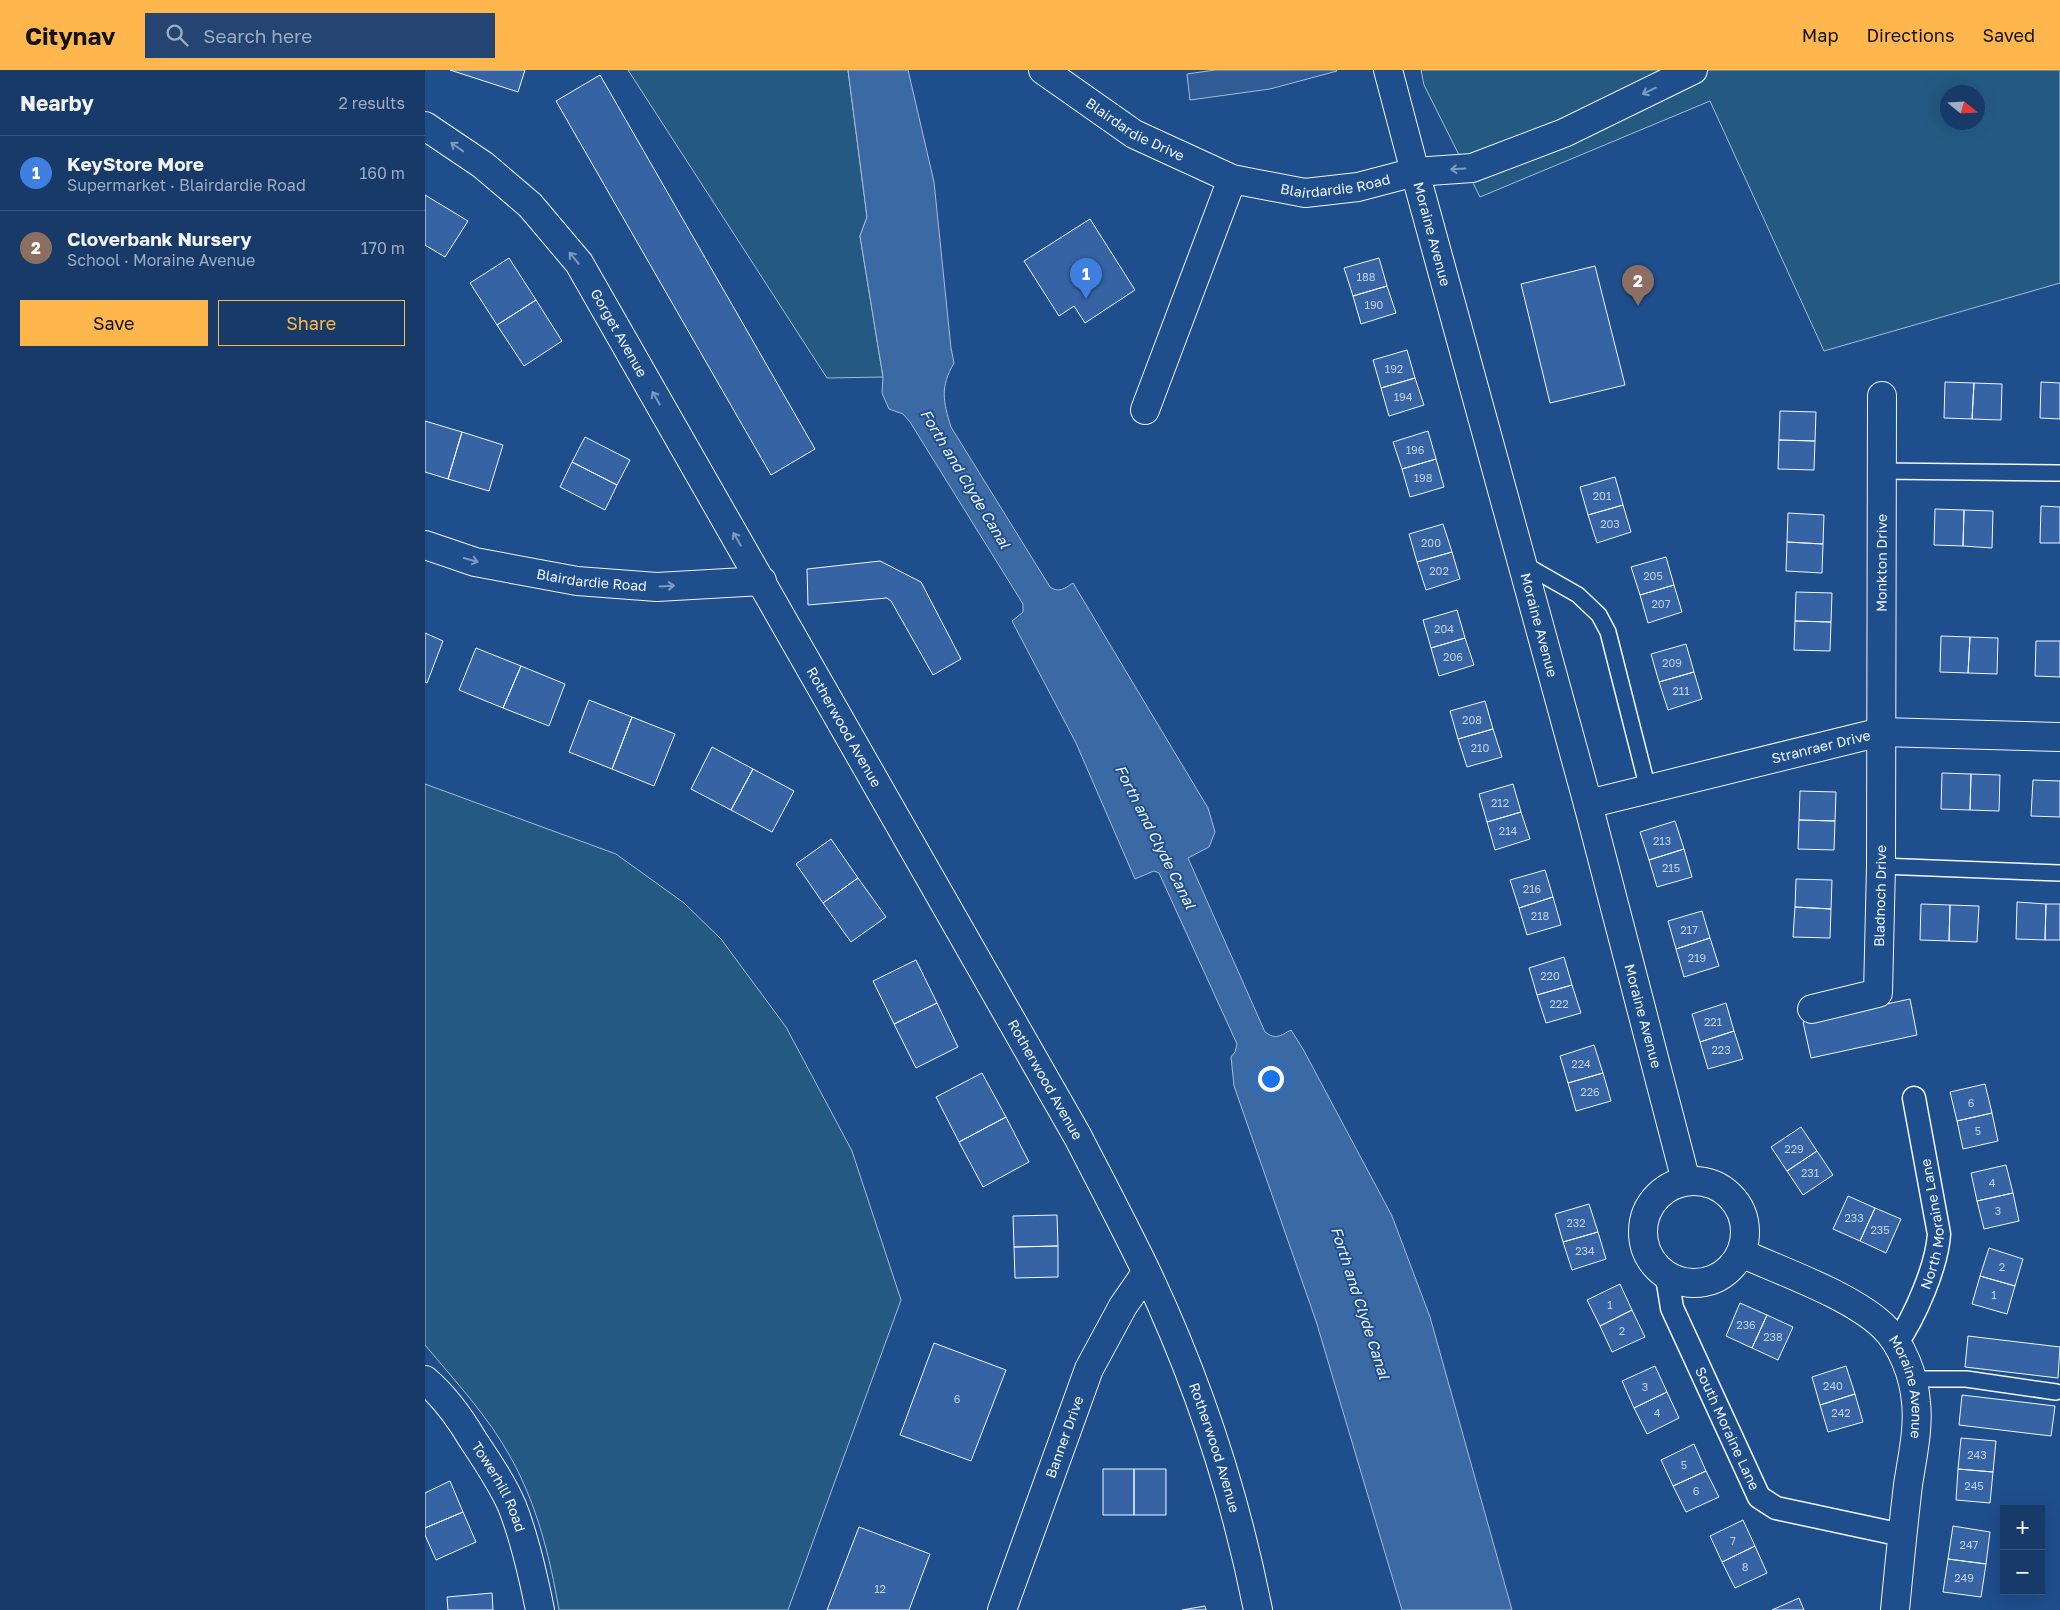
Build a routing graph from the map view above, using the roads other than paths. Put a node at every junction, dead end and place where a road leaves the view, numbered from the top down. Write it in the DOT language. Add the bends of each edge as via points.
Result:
graph roads {
  1 [pos="1043,70"];
  2 [pos="1388,70"];
  3 [pos="1693,70"];
  4 [pos="425,126"];
  5 [pos="1415,172"];
  6 [pos="1232,179"];
  7 [pos="1882,396"];
  8 [pos="1145,410"];
  9 [pos="1882,471"];
  10 [pos="2060,472"];
  11 [pos="425,545"];
  12 [pos="1522,563"];
  13 [pos="761,581"];
  14 [pos="1881,732"];
  15 [pos="2060,737"];
  16 [pos="1648,789"];
  17 [pos="1588,804"];
  18 [pos="1881,866"];
  19 [pos="2060,873"];
  20 [pos="1812,1009"];
  21 [pos="1914,1098"];
  22 [pos="1686,1181"];
  23 [pos="1741,1253"];
  24 [pos="1147,1272"];
  25 [pos="1667,1277"];
  26 [pos="1896,1344"];
  27 [pos="1913,1379"];
  28 [pos="425,1380"];
  29 [pos="2056,1392"];
  30 [pos="1902,1535"];
  31 [pos="540,1610"];
  32 [pos="1001,1610"];
  33 [pos="1258,1610"];
  34 [pos="1895,1610"];
  1 -- 6 [label="street, Blairdardie Drive" via="1134,134"];
  2 -- 5 [label="street, Moraine Avenue"];
  3 -- 5 [label="street, Blairdardie Road, one-way" via="1565,133 1472,168"];
  13 -- 4 [label="street, Gorget Avenue, one-way" via="579,263 523,200 483,165"];
  5 -- 6 [label="street, Blairdardie Road" via="1357,187 1305,193"];
  5 -- 12 [label="street, Moraine Avenue"];
  6 -- 8 [label="street"];
  7 -- 9 [label="street, Monkton Drive"];
  9 -- 10 [label="lane"];
  9 -- 14 [label="street, Monkton Drive"];
  11 -- 13 [label="street, Blairdardie Road, one-way" via="475,562 577,581 657,587"];
  12 -- 16 [label="lane" via="1578,595 1599,616 1608,632"];
  12 -- 17 [label="street, Moraine Avenue"];
  13 -- 24 [label="street, Rotherwood Avenue" via="1079,1137"];
  14 -- 15 [label="street, Stranraer Drive"];
  14 -- 16 [label="street, Stranraer Drive"];
  14 -- 18 [label="street, Bladnoch Drive"];
  16 -- 17 [label="street, Stranraer Drive"];
  17 -- 22 [label="street, Moraine Avenue"];
  18 -- 19 [label="lane"];
  18 -- 20 [label="street, Bladnoch Drive" via="1877,993"];
  21 -- 26 [label="street, North Moraine Lane" via="1939,1234 1938,1252 1908,1327"];
  22 -- 23 [label="street" via="1705,1181 1721,1188 1735,1200 1744,1217 1746,1235"];
  22 -- 25 [label="street" via="1669,1186 1655,1198 1645,1214 1642,1232 1645,1250 1653,1265"];
  23 -- 25 [label="street" via="1732,1268 1701,1284 1683,1283"];
  23 -- 26 [label="street, Moraine Avenue" via="1861,1310 1883,1327"];
  24 -- 32 [label="street, Banner Drive" via="1123,1306 1089,1369"];
  24 -- 33 [label="street, Rotherwood Avenue" via="1215,1446 1249,1565"];
  25 -- 30 [label="street, South Moraine Lane" via="1672,1308 1759,1497 1776,1508"];
  26 -- 27 [label="street, Moraine Avenue"];
  27 -- 29 [label="lane" via="1965,1379"];
  27 -- 30 [label="street, Moraine Avenue" via="1916,1427"];
  28 -- 31 [label="street, Towerhill Road" via="465,1427 511,1504"];
  30 -- 34 [label="street, Moraine Avenue"];
}
